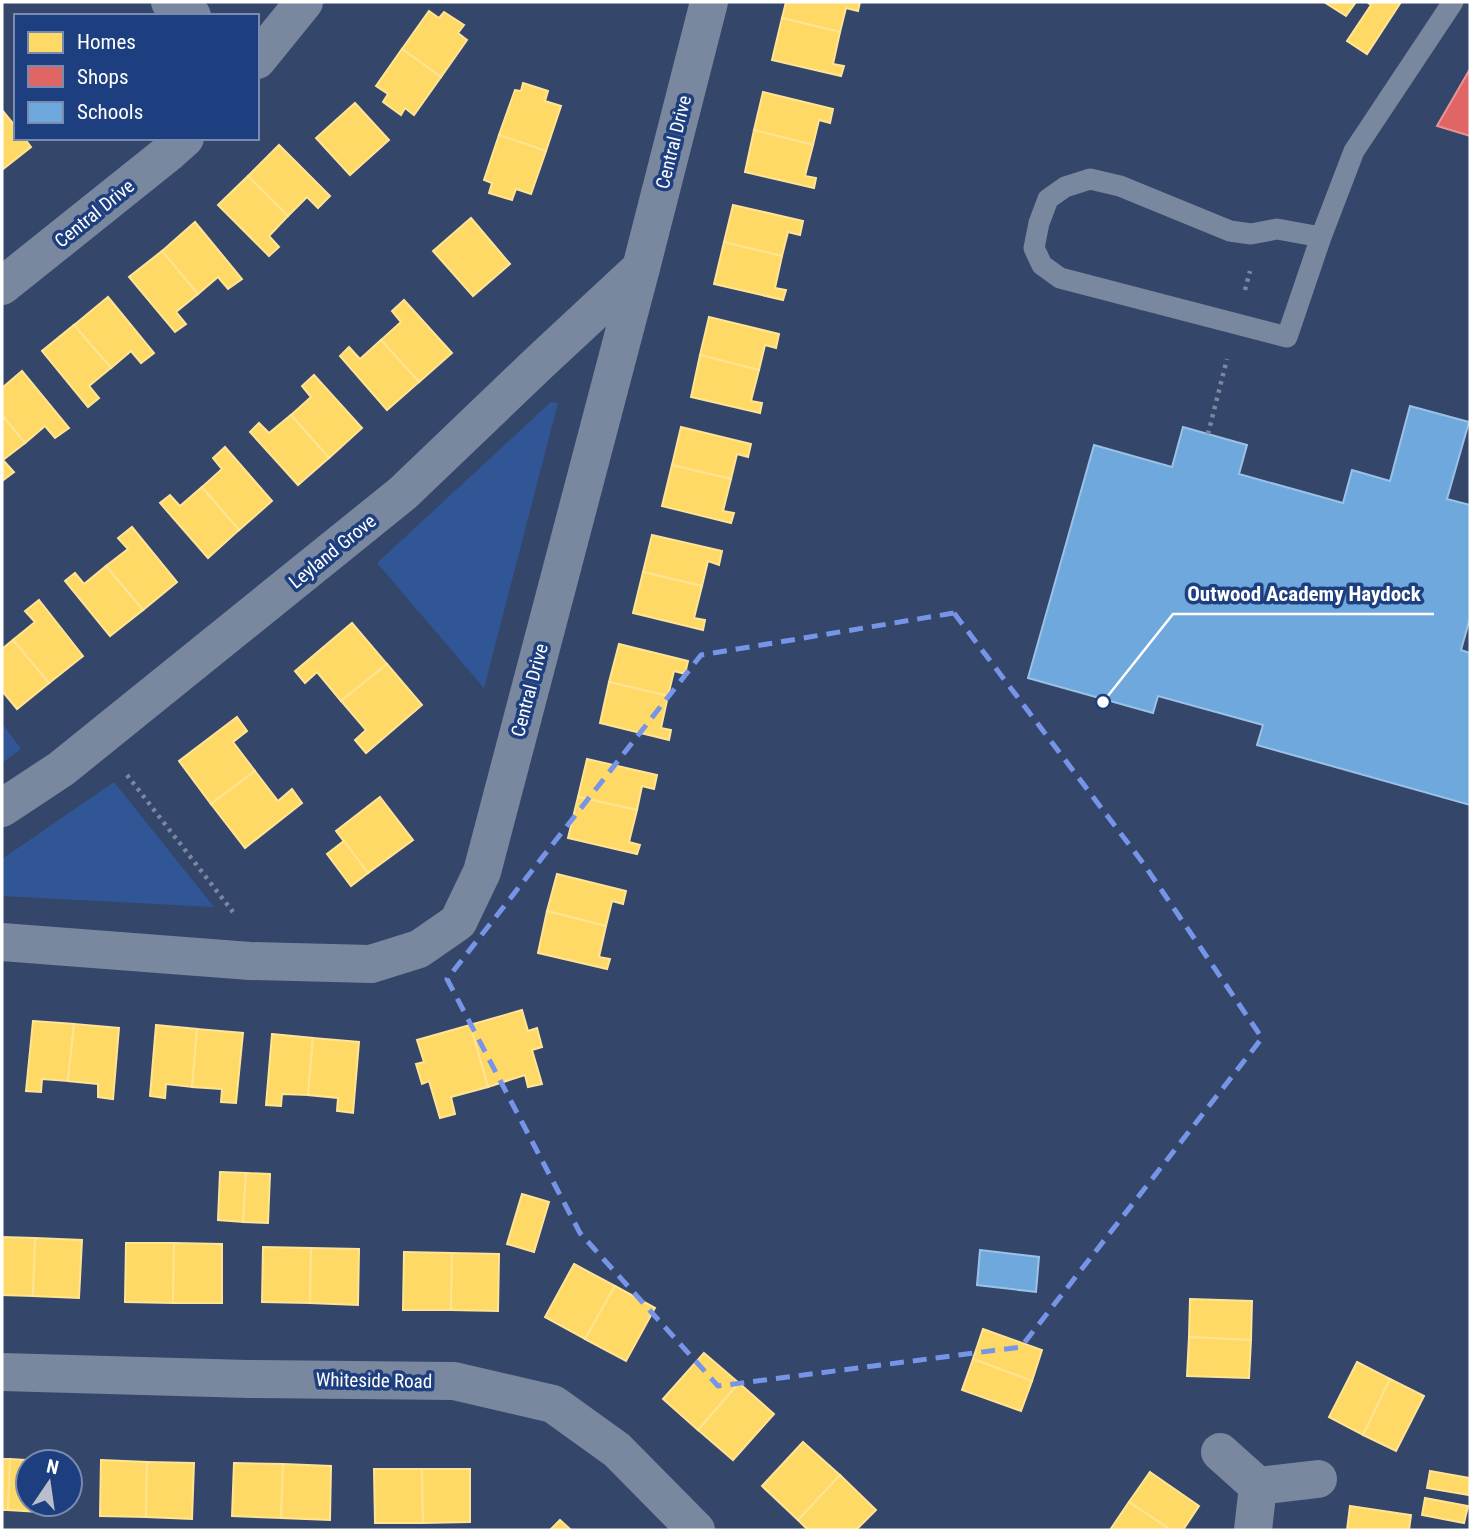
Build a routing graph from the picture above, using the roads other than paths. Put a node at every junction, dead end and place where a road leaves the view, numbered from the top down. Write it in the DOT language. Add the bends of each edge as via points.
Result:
graph roads {
  1 [pos="170,2"];
  2 [pos="304,2"];
  3 [pos="709,2"];
  4 [pos="1453,2"];
  5 [pos="189,14"];
  6 [pos="259,57"];
  7 [pos="183,140"];
  8 [pos="1321,237"];
  9 [pos="641,268"];
  10 [pos="2,286"];
  11 [pos="2,808"];
  12 [pos="2,942"];
  13 [pos="2,1373"];
  14 [pos="1220,1452"];
  15 [pos="1318,1479"];
  16 [pos="1258,1486"];
  17 [pos="696,1530"];
  18 [pos="1253,1530"];
  1 -- 5 [label="street"];
  2 -- 6 [label="street"];
  3 -- 9 [label="street, Central Drive"];
  4 -- 8 [label="lane" via="1354,151"];
  7 -- 10 [label="street, Central Drive"];
  8 -- 8 [label="lane" via="1277,229 1251,234 1230,231 1120,186 1090,179 1065,187 1048,199 1034,248 1042,265 1060,278 1287,337"];
  9 -- 11 [label="street, Leyland Grove" via="403,493 61,769"];
  9 -- 12 [label="street, Central Drive" via="482,872 458,922 419,949 372,964 271,962"];
  13 -- 17 [label="street, Whiteside Road" via="454,1381 553,1404 617,1450"];
  14 -- 16 [label="street"];
  15 -- 16 [label="street"];
  16 -- 18 [label="street"];
}
